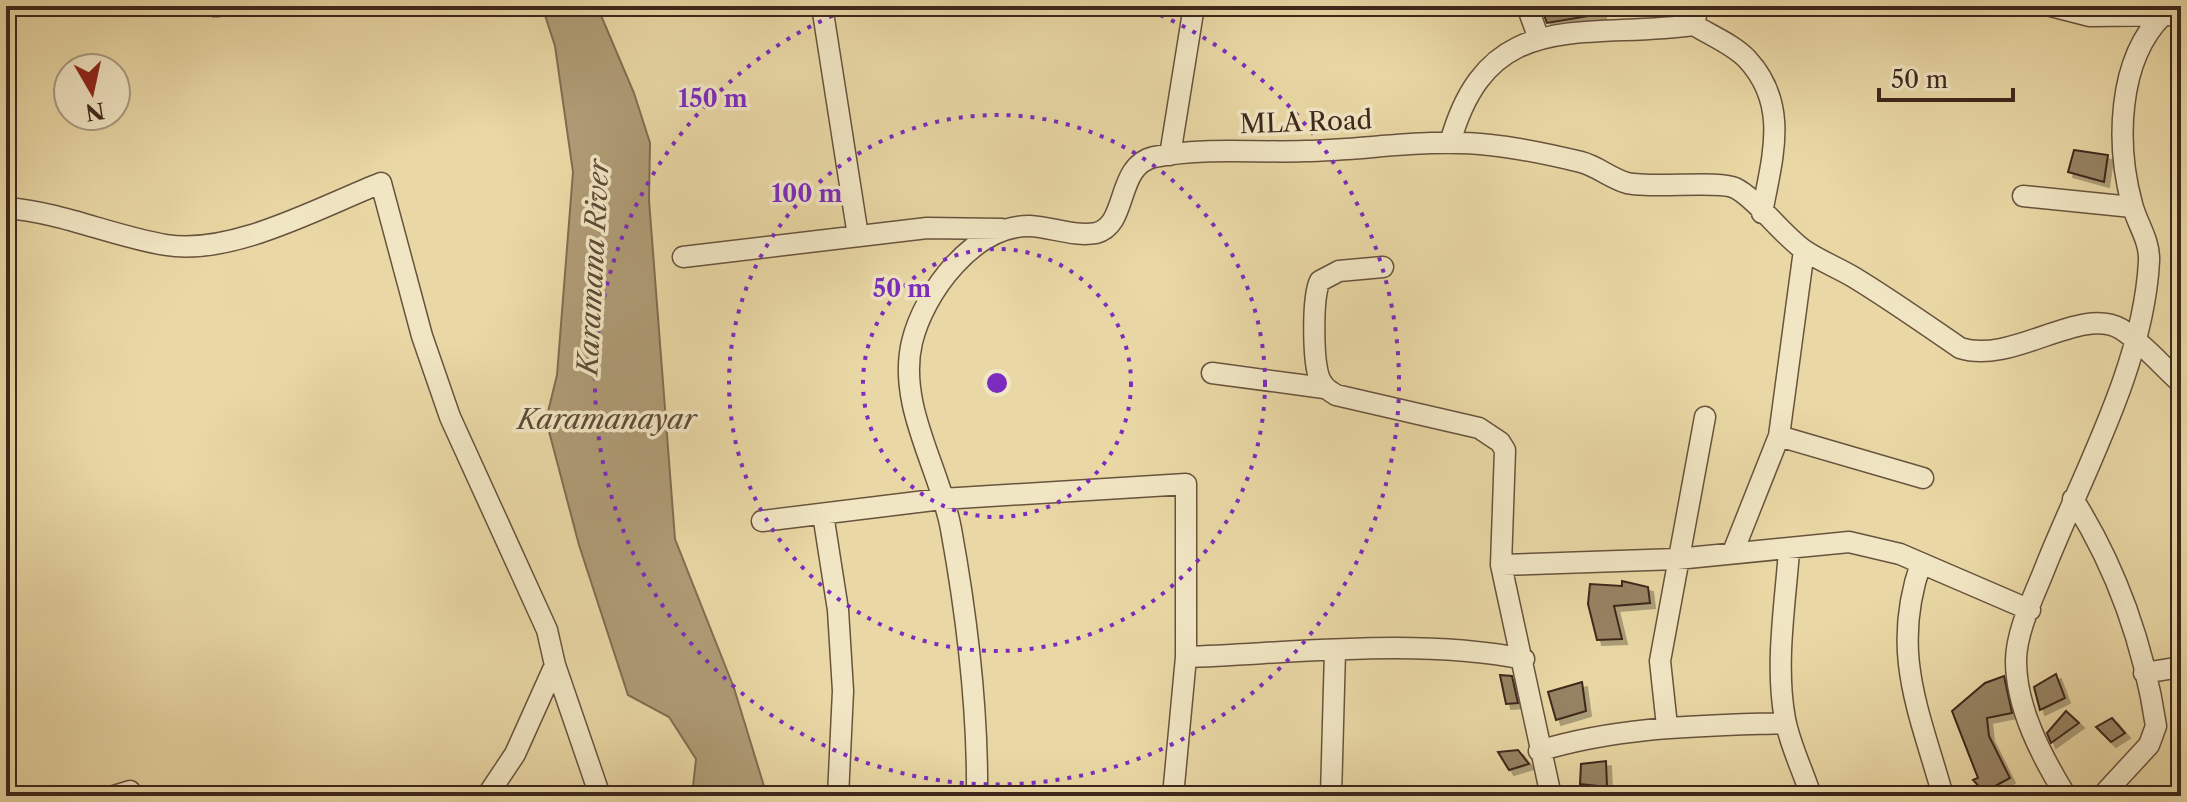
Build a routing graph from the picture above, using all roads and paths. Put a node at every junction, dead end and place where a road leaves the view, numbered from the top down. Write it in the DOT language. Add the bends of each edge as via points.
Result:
graph roads {
  1 [pos="822,6"];
  2 [pos="1194,6"];
  3 [pos="1527,6"];
  4 [pos="2051,6"];
  5 [pos="2091,11"];
  6 [pos="1696,15"];
  7 [pos="2172,15"];
  8 [pos="1539,39"];
  9 [pos="1450,143"];
  10 [pos="1170,155"];
  11 [pos="2023,196"];
  12 [pos="2132,207"];
  13 [pos="6,208"];
  14 [pos="1762,213"];
  15 [pos="1002,229"];
  16 [pos="858,236"];
  17 [pos="1804,250"];
  18 [pos="683,257"];
  19 [pos="1383,267"];
  20 [pos="2138,344"];
  21 [pos="1212,373"];
  22 [pos="2181,383"];
  23 [pos="1324,388"];
  24 [pos="1705,417"];
  25 [pos="1779,436"];
  26 [pos="1923,478"];
  27 [pos="942,499"];
  28 [pos="2073,499"];
  29 [pos="823,514"];
  30 [pos="762,521"];
  31 [pos="1789,551"];
  32 [pos="1733,552"];
  33 [pos="1677,559"];
  34 [pos="1921,563"];
  35 [pos="1501,565"];
  36 [pos="2030,610"];
  37 [pos="1335,651"];
  38 [pos="1186,657"];
  39 [pos="1524,659"];
  40 [pos="555,665"];
  41 [pos="2181,667"];
  42 [pos="2144,673"];
  43 [pos="1786,723"];
  44 [pos="1667,726"];
  45 [pos="1539,751"];
  46 [pos="487,796"];
  47 [pos="600,796"];
  48 [pos="838,796"];
  49 [pos="977,796"];
  50 [pos="1173,796"];
  51 [pos="1331,796"];
  52 [pos="1551,796"];
  53 [pos="1811,796"];
  54 [pos="1943,796"];
  55 [pos="2066,796"];
  56 [pos="2102,796"];
  1 -- 16 [label="street"];
  2 -- 10 [label="street"];
  3 -- 8 [label="street"];
  4 -- 5 [label="street"];
  5 -- 7 [label="street"];
  6 -- 8 [label="street" via="1646,32 1570,32"];
  6 -- 14 [label="street" via="1746,58 1776,109"];
  7 -- 12 [label="street" via="2150,29 2136,52 2125,100 2124,169"];
  8 -- 9 [label="street" via="1497,60 1479,76"];
  9 -- 10 [label="street, MLA Road"];
  9 -- 14 [label="street, MLA Road" via="1493,145 1583,162 1626,183 1735,187"];
  10 -- 15 [label="street, MLA Road" via="1137,165 1104,230"];
  11 -- 12 [label="street"];
  12 -- 20 [label="street" via="2149,258"];
  13 -- 40 [label="street" via="167,245 200,246 259,231 381,183 450,417 547,630"];
  14 -- 17 [label="street, MLA Road"];
  15 -- 16 [label="street" via="927,228"];
  15 -- 27 [label="street, MLA Road" via="956,262 920,317 911,344 909,371 918,425"];
  16 -- 18 [label="street"];
  17 -- 20 [label="street, MLA Road" via="1960,348 1980,354 2099,322 2119,328"];
  17 -- 25 [label="street"];
  19 -- 23 [label="street" via="1332,273 1317,287 1315,354"];
  20 -- 22 [label="street, MLA Road"];
  20 -- 28 [label="street"];
  21 -- 23 [label="street"];
  23 -- 35 [label="street" via="1479,428 1500,442 1506,460"];
  24 -- 33 [label="street"];
  25 -- 26 [label="street"];
  25 -- 32 [label="street"];
  27 -- 29 [label="street"];
  27 -- 38 [label="street" via="1186,484"];
  27 -- 49 [label="street, MLA Road" via="965,615 978,738"];
  28 -- 36 [label="street"];
  28 -- 42 [label="street" via="2124,598"];
  29 -- 30 [label="street"];
  29 -- 48 [label="street" via="842,678"];
  31 -- 32 [label="street"];
  31 -- 34 [label="street" via="1849,542"];
  31 -- 43 [label="street" via="1781,649"];
  32 -- 33 [label="street"];
  33 -- 35 [label="street"];
  33 -- 44 [label="street" via="1660,661"];
  34 -- 36 [label="street"];
  34 -- 54 [label="street" via="1908,600 1905,637 1912,688"];
  35 -- 39 [label="street"];
  36 -- 55 [label="street" via="2016,661 2020,690 2029,724"];
  37 -- 38 [label="street"];
  37 -- 39 [label="street" via="1490,652"];
  37 -- 51 [label="street"];
  38 -- 50 [label="street"];
  39 -- 45 [label="street"];
  40 -- 46 [label="street" via="515,754"];
  40 -- 47 [label="street"];
  41 -- 42 [label="street"];
  42 -- 56 [label="street" via="2154,737"];
  43 -- 44 [label="street"];
  43 -- 53 [label="street"];
  44 -- 45 [label="street" via="1588,736"];
  45 -- 52 [label="street"];
}
